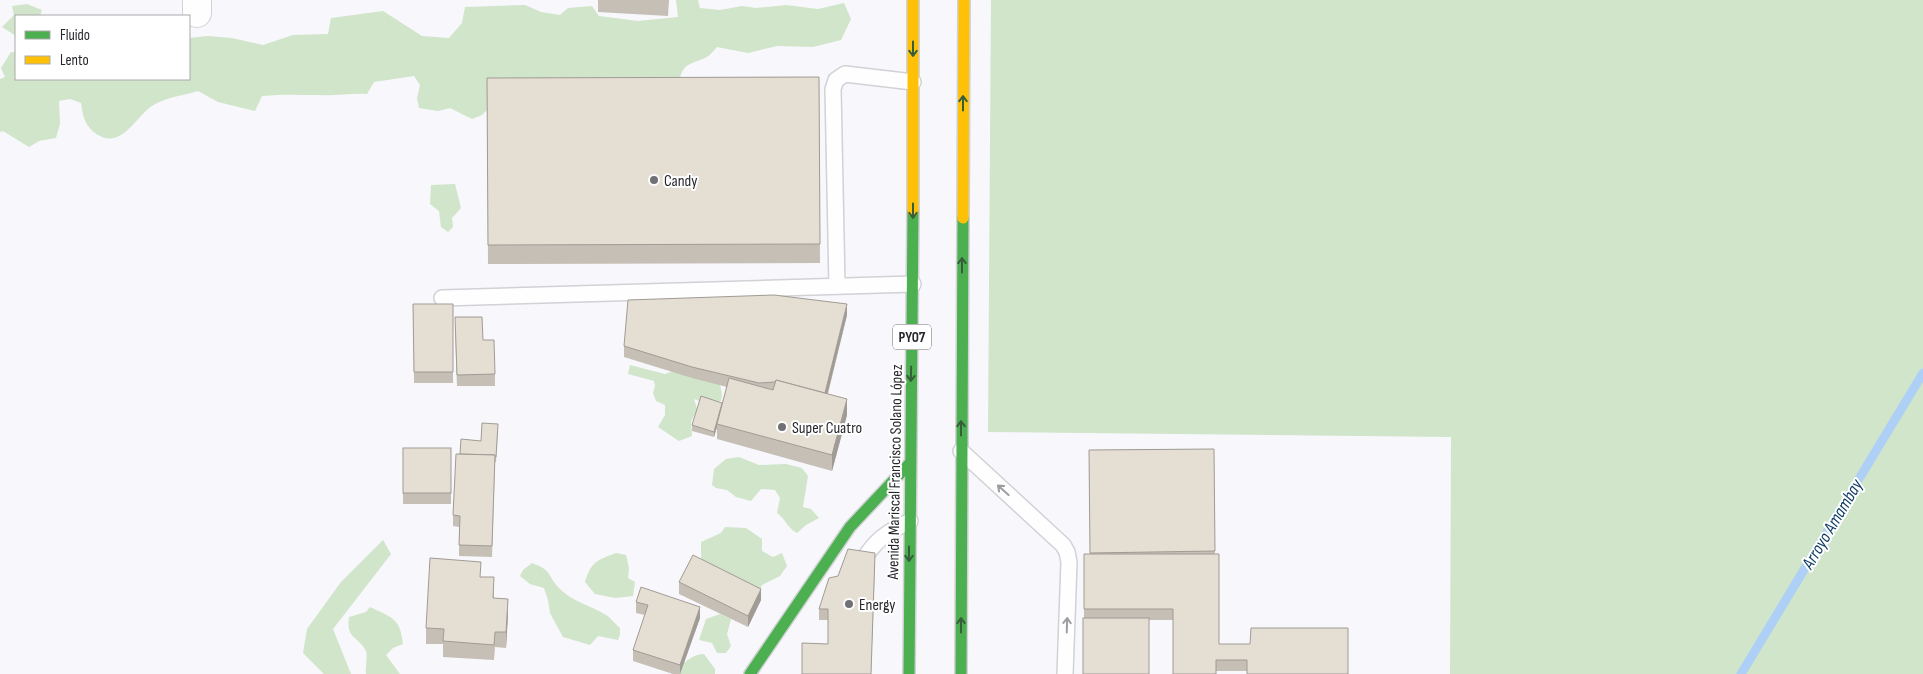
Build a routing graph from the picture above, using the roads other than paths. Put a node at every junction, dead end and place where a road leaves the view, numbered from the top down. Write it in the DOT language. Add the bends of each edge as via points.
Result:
graph roads {
  1 [pos="913,0"];
  2 [pos="964,0"];
  3 [pos="913,82"];
  4 [pos="913,284"];
  5 [pos="837,286"];
  6 [pos="442,298"];
  7 [pos="961,451"];
  8 [pos="910,463"];
  9 [pos="910,521"];
  10 [pos="862,562"];
  11 [pos="750,674"];
  12 [pos="909,674"];
  13 [pos="961,674"];
  14 [pos="1065,674"];
  1 -- 3 [label="main road, Avenida Mariscal Francisco Solano López / PY07, one-way"];
  7 -- 2 [label="main road, one-way"];
  3 -- 4 [label="main road, Avenida Mariscal Francisco Solano López / PY07, one-way"];
  3 -- 5 [label="lane" via="845,74 836,80 833,89"];
  4 -- 5 [label="lane"];
  4 -- 8 [label="main road, Avenida Mariscal Francisco Solano López / PY07, one-way"];
  5 -- 6 [label="lane"];
  13 -- 7 [label="main road, one-way"];
  14 -- 7 [label="lane, one-way" via="1067,552"];
  8 -- 9 [label="main road, Avenida Mariscal Francisco Solano López / PY07"];
  8 -- 11 [label="main road" via="850,527"];
  9 -- 10 [label="lane" via="888,531"];
  9 -- 12 [label="main road, Avenida Mariscal Francisco Solano López / PY07, one-way"];
}
